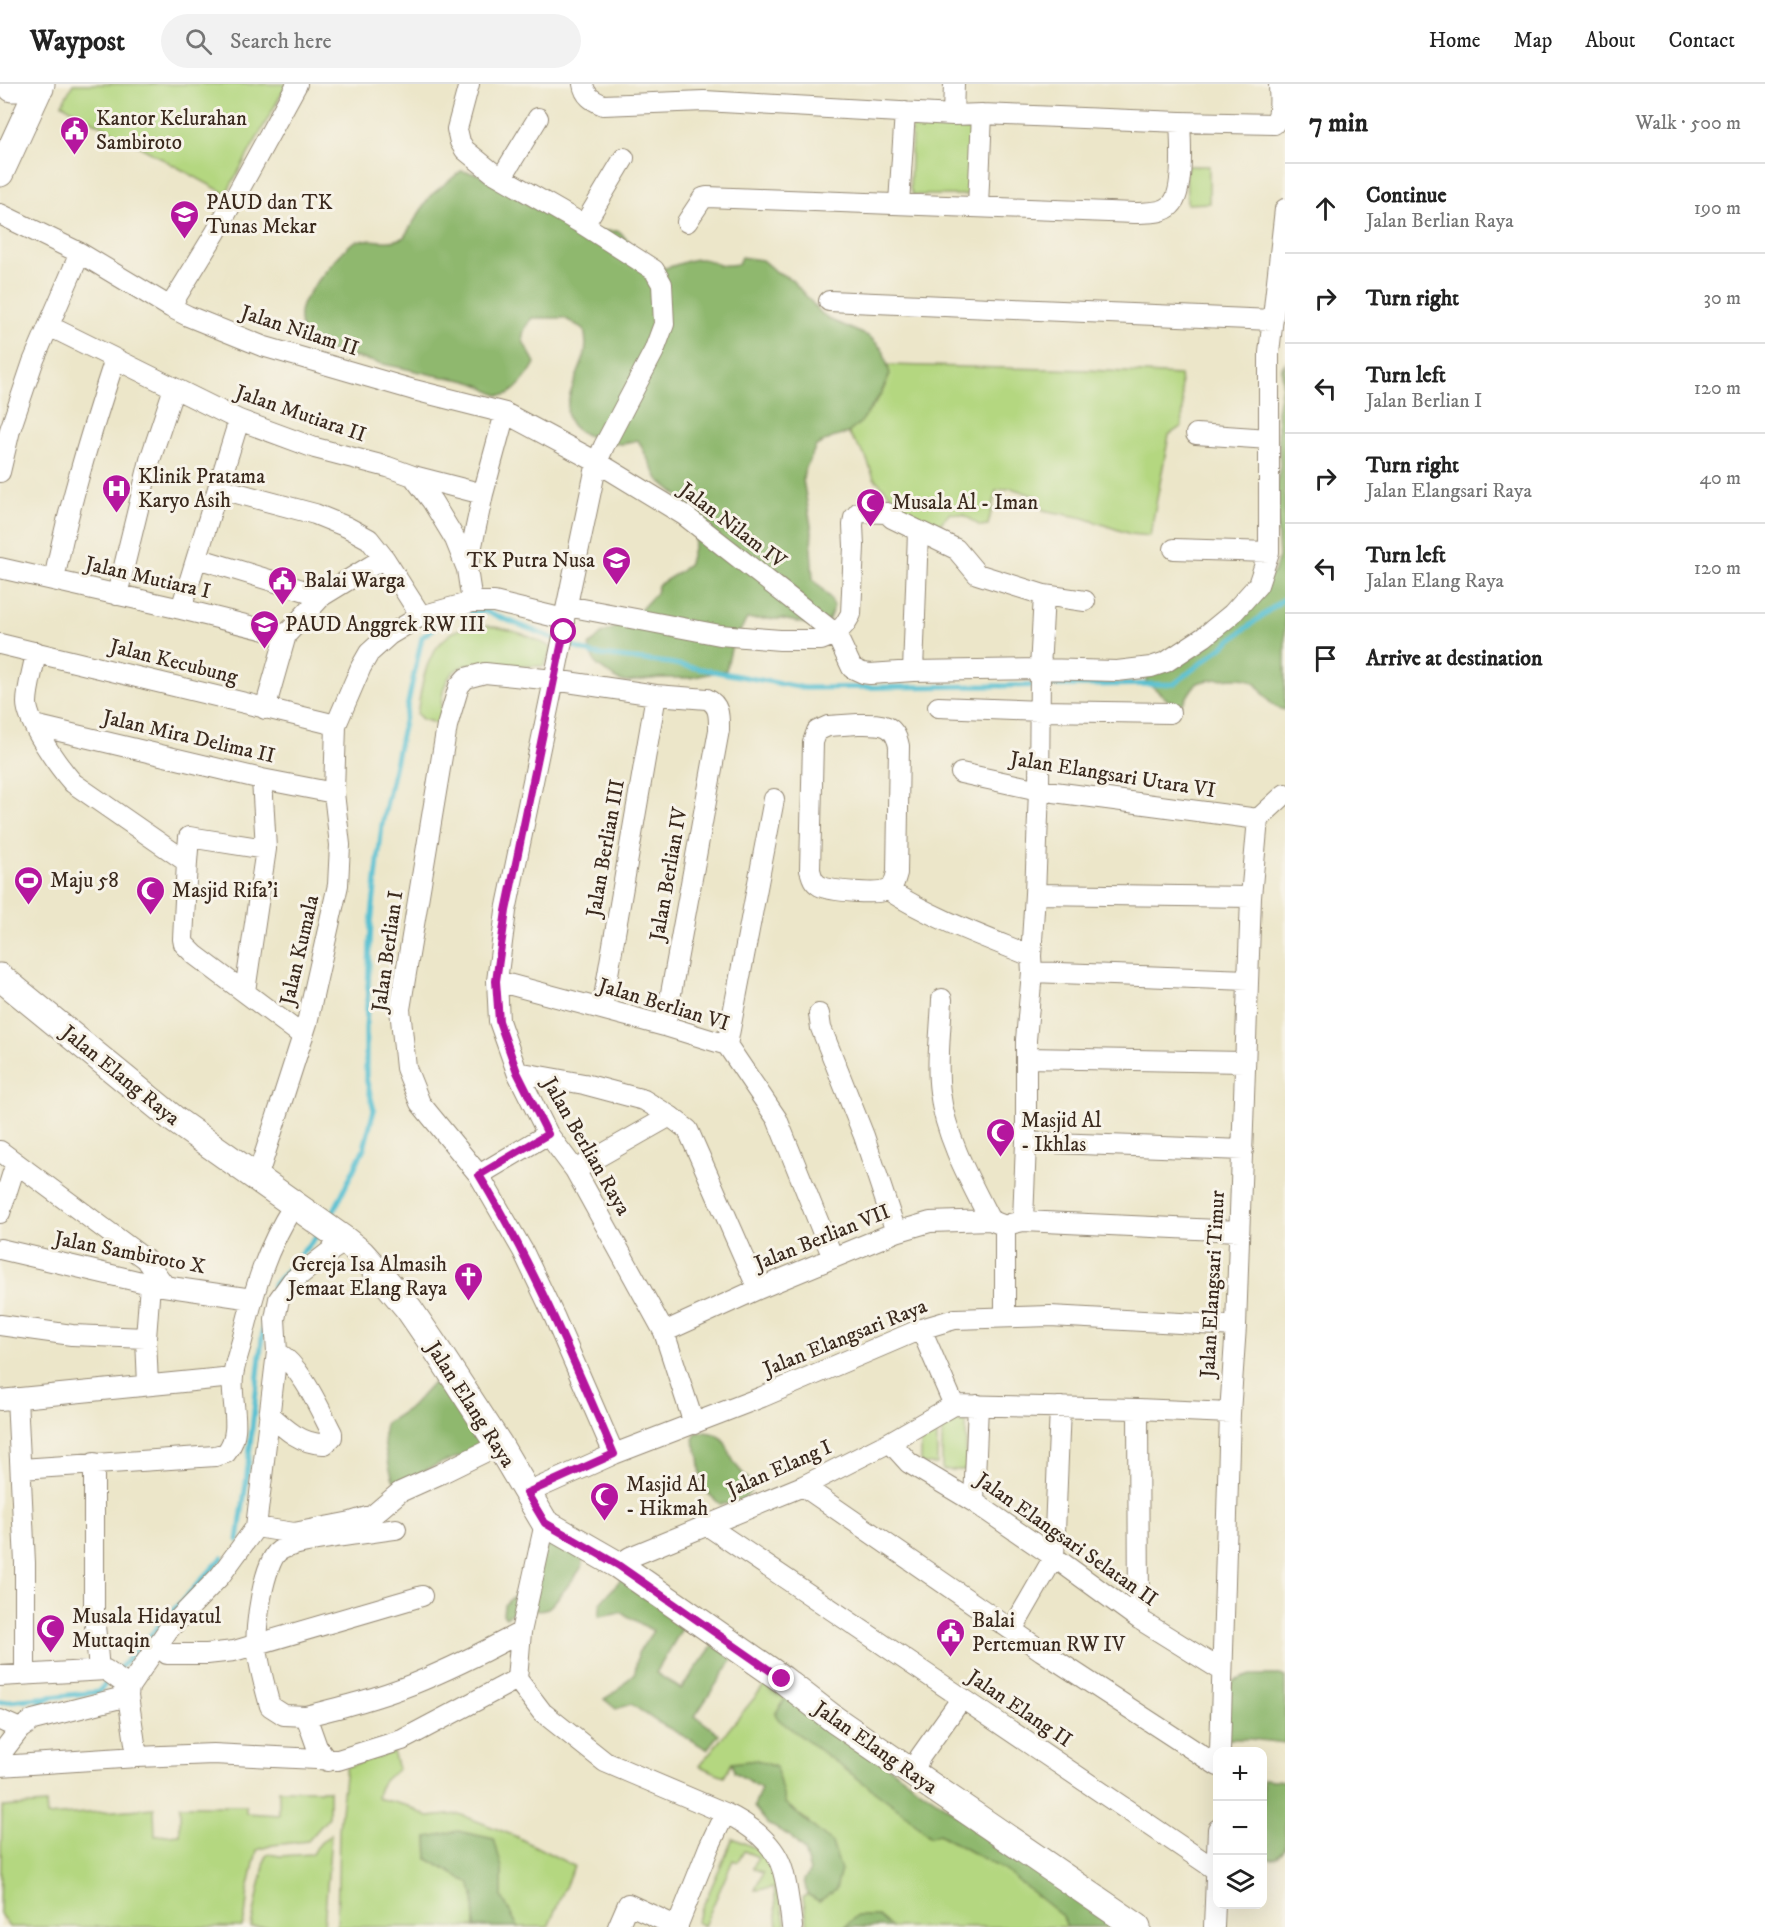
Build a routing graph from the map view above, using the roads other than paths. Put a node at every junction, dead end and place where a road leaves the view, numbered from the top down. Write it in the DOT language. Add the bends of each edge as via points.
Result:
graph roads {
  1 [pos="297,84"];
  2 [pos="469,84"];
  3 [pos="583,84"];
  4 [pos="954,84"];
  5 [pos="1279,84"];
  6 [pos="41,86"];
  7 [pos="8,93"];
  8 [pos="904,112"];
  9 [pos="982,114"];
  10 [pos="953,115"];
  11 [pos="538,118"];
  12 [pos="1180,122"];
  13 [pos="624,158"];
  14 [pos="0,173"];
  15 [pos="502,177"];
  16 [pos="899,203"];
  17 [pos="978,206"];
  18 [pos="1285,209"];
  19 [pos="0,214"];
  20 [pos="687,222"];
  21 [pos="585,225"];
  22 [pos="80,253"];
  23 [pos="829,301"];
  24 [pos="170,307"];
  25 [pos="1272,320"];
  26 [pos="49,327"];
  27 [pos="115,359"];
  28 [pos="174,388"];
  29 [pos="505,413"];
  30 [pos="239,420"];
  31 [pos="1196,434"];
  32 [pos="1269,439"];
  33 [pos="597,462"];
  34 [pos="0,472"];
  35 [pos="413,476"];
  36 [pos="218,488"];
  37 [pos="483,494"];
  38 [pos="918,532"];
  39 [pos="1174,549"];
  40 [pos="1269,552"];
  41 [pos="196,558"];
  42 [pos="384,558"];
  43 [pos="0,567"];
  44 [pos="467,569"];
  45 [pos="54,580"];
  46 [pos="117,595"];
  47 [pos="322,596"];
  48 [pos="1044,596"];
  49 [pos="1085,600"];
  50 [pos="472,602"];
  51 [pos="181,609"];
  52 [pos="421,616"];
  53 [pos="565,619"];
  54 [pos="836,634"];
  55 [pos="286,635"];
  56 [pos="0,644"];
  57 [pos="36,652"];
  58 [pos="556,671"];
  59 [pos="913,671"];
  60 [pos="1040,689"];
  61 [pos="656,695"];
  62 [pos="938,706"];
  63 [pos="265,709"];
  64 [pos="1170,713"];
  65 [pos="336,724"];
  66 [pos="34,725"];
  67 [pos="961,773"];
  68 [pos="262,779"];
  69 [pos="1039,790"];
  70 [pos="334,793"];
  71 [pos="1285,794"];
  72 [pos="774,799"];
  73 [pos="1258,819"];
  74 [pos="147,833"];
  75 [pos="189,837"];
  76 [pos="266,849"];
  77 [pos="186,862"];
  78 [pos="888,890"];
  79 [pos="1035,894"];
  80 [pos="1251,897"];
  81 [pos="1031,964"];
  82 [pos="0,977"];
  83 [pos="1248,980"];
  84 [pos="496,981"];
  85 [pos="245,991"];
  86 [pos="942,999"];
  87 [pos="602,1010"];
  88 [pos="819,1014"];
  89 [pos="665,1026"];
  90 [pos="303,1036"];
  91 [pos="727,1045"];
  92 [pos="1026,1058"];
  93 [pos="1244,1062"];
  94 [pos="517,1072"];
  95 [pos="670,1116"];
  96 [pos="548,1134"];
  97 [pos="1026,1142"];
  98 [pos="1243,1150"];
  99 [pos="8,1157"];
  100 [pos="575,1170"];
  101 [pos="479,1175"];
  102 [pos="257,1178"];
  103 [pos="301,1210"];
  104 [pos="0,1213"];
  105 [pos="1006,1222"];
  106 [pos="1239,1231"];
  107 [pos="896,1232"];
  108 [pos="340,1237"];
  109 [pos="0,1249"];
  110 [pos="833,1258"];
  111 [pos="158,1285"];
  112 [pos="758,1289"];
  113 [pos="252,1299"];
  114 [pos="1005,1317"];
  115 [pos="0,1324"];
  116 [pos="1236,1326"];
  117 [pos="921,1329"];
  118 [pos="664,1332"];
  119 [pos="146,1338"];
  120 [pos="276,1352"];
  121 [pos="233,1377"];
  122 [pos="148,1385"];
  123 [pos="9,1399"];
  124 [pos="978,1405"];
  125 [pos="954,1406"];
  126 [pos="1060,1407"];
  127 [pos="1138,1409"];
  128 [pos="1230,1413"];
  129 [pos="269,1414"];
  130 [pos="694,1424"];
  131 [pos="890,1442"];
  132 [pos="499,1445"];
  133 [pos="614,1454"];
  134 [pos="94,1463"];
  135 [pos="21,1469"];
  136 [pos="803,1486"];
  137 [pos="527,1493"];
  138 [pos="974,1502"];
  139 [pos="545,1523"];
  140 [pos="708,1526"];
  141 [pos="256,1527"];
  142 [pos="396,1529"];
  143 [pos="1054,1557"];
  144 [pos="618,1565"];
  145 [pos="422,1596"];
  146 [pos="1139,1619"];
  147 [pos="1012,1630"];
  148 [pos="521,1632"];
  149 [pos="256,1646"];
  150 [pos="167,1654"];
  151 [pos="102,1670"];
  152 [pos="1221,1670"];
  153 [pos="25,1674"];
  154 [pos="0,1676"];
  155 [pos="517,1679"];
  156 [pos="126,1688"];
  157 [pos="962,1698"];
  158 [pos="306,1716"];
  159 [pos="9,1724"];
  160 [pos="1220,1747"];
  161 [pos="0,1755"];
  162 [pos="137,1757"];
  163 [pos="327,1761"];
  164 [pos="1213,1763"];
  165 [pos="0,1766"];
  166 [pos="913,1774"];
  167 [pos="725,1813"];
  168 [pos="1213,1868"];
  169 [pos="1215,1909"];
  170 [pos="618,1927"];
  171 [pos="677,1927"];
  172 [pos="792,1927"];
  173 [pos="1137,1927"];
  174 [pos="1214,1927"];
  1 -- 24 [label="street"];
  2 -- 15 [label="street, Jalan Berlian Raya" via="457,129 460,142 478,161"];
  3 -- 8 [label="street" via="585,92 603,105 704,101"];
  4 -- 10 [label="street"];
  5 -- 12 [label="street" via="1279,113 1274,124"];
  6 -- 7 [label="main road"];
  6 -- 14 [label="main road"];
  8 -- 10 [label="street"];
  8 -- 16 [label="street"];
  9 -- 10 [label="street"];
  9 -- 12 [label="street"];
  9 -- 17 [label="street"];
  11 -- 15 [label="street"];
  12 -- 17 [label="street" via="1178,196 1171,206 1160,211"];
  13 -- 21 [label="street"];
  15 -- 21 [label="street, Jalan Berlian Raya"];
  16 -- 17 [label="street"];
  16 -- 20 [label="street" via="708,197 703,198"];
  18 -- 25 [label="street"];
  19 -- 22 [label="street, Jalan Nilam II"];
  21 -- 33 [label="street, Jalan Berlian Raya" via="654,270 664,299 664,324 654,351"];
  22 -- 24 [label="street, Jalan Nilam II"];
  22 -- 26 [label="street"];
  23 -- 25 [label="street"];
  24 -- 29 [label="street, Jalan Nilam II" via="262,346"];
  25 -- 32 [label="street"];
  26 -- 27 [label="street, Jalan Mutiara II"];
  26 -- 34 [label="street" via="10,430"];
  27 -- 28 [label="street, Jalan Mutiara II"];
  27 -- 45 [label="street" via="91,430"];
  28 -- 30 [label="street, Jalan Mutiara II"];
  28 -- 46 [label="street" via="150,460"];
  29 -- 33 [label="street, Jalan Nilam II"];
  29 -- 37 [label="street"];
  30 -- 35 [label="street, Jalan Mutiara II" via="315,448"];
  30 -- 36 [label="street"];
  31 -- 32 [label="street"];
  32 -- 40 [label="street"];
  33 -- 53 [label="street, Jalan Berlian Raya"];
  33 -- 54 [label="street, Jalan Nilam IV" via="684,515"];
  35 -- 37 [label="street, Jalan Mutiara II"];
  35 -- 44 [label="street" via="455,539"];
  36 -- 41 [label="street"];
  36 -- 42 [label="street" via="315,514 347,527 369,539"];
  37 -- 44 [label="street"];
  38 -- 48 [label="street" via="956,549 977,574"];
  38 -- 54 [label="street" via="887,513 859,512 854,518 851,614"];
  38 -- 59 [label="street"];
  39 -- 40 [label="street"];
  40 -- 60 [label="street" via="1258,585 1232,614 1166,662"];
  41 -- 47 [label="street"];
  41 -- 51 [label="street"];
  42 -- 47 [label="street"];
  42 -- 52 [label="street"];
  43 -- 45 [label="street, Jalan Mutiara I"];
  44 -- 50 [label="street"];
  45 -- 46 [label="street, Jalan Mutiara I"];
  46 -- 51 [label="street, Jalan Mutiara I"];
  47 -- 55 [label="street"];
  48 -- 49 [label="street"];
  48 -- 60 [label="street"];
  50 -- 52 [label="street"];
  50 -- 53 [label="street" via="494,602"];
  51 -- 55 [label="street, Jalan Mutiara I"];
  52 -- 65 [label="street" via="369,653"];
  53 -- 54 [label="street" via="720,635 821,640"];
  53 -- 58 [label="street, Jalan Berlian Raya"];
  54 -- 59 [label="street" via="856,671"];
  55 -- 63 [label="street"];
  56 -- 57 [label="street, Jalan Kecubung"];
  57 -- 63 [label="street, Jalan Kecubung"];
  57 -- 66 [label="street" via="27,704"];
  58 -- 61 [label="street"];
  58 -- 84 [label="street, Jalan Berlian Raya" via="506,911"];
  58 -- 101 [label="street, Jalan Berlian I" via="475,675 459,686 447,726 405,974 400,1009 406,1068 420,1103"];
  59 -- 60 [label="street"];
  60 -- 62 [label="street"];
  60 -- 64 [label="street"];
  60 -- 69 [label="street"];
  61 -- 87 [label="street, Jalan Berlian III"];
  61 -- 89 [label="street, Jalan Berlian IV" via="707,699 719,713"];
  63 -- 65 [label="street, Jalan Kecubung"];
  65 -- 70 [label="street, Jalan Kumala"];
  66 -- 68 [label="street, Jalan Mira Delima II"];
  66 -- 74 [label="street" via="73,783"];
  67 -- 69 [label="street, Jalan Elangsari Utara VI"];
  68 -- 70 [label="street, Jalan Mira Delima II"];
  68 -- 76 [label="street"];
  69 -- 73 [label="street, Jalan Elangsari Utara VI"];
  69 -- 79 [label="street"];
  70 -- 90 [label="street, Jalan Kumala" via="340,845 338,885"];
  71 -- 73 [label="street"];
  72 -- 91 [label="street"];
  73 -- 80 [label="street, Jalan Elangsari Timur"];
  74 -- 75 [label="street"];
  74 -- 77 [label="street"];
  75 -- 76 [label="street"];
  75 -- 77 [label="street"];
  76 -- 85 [label="street"];
  77 -- 85 [label="street" via="184,944"];
  78 -- 78 [label="street" via="897,873 897,737 892,729 878,724 828,726 817,731 813,742 813,880 835,890"];
  78 -- 81 [label="street"];
  79 -- 80 [label="street"];
  79 -- 81 [label="street"];
  80 -- 83 [label="street, Jalan Elangsari Timur"];
  81 -- 83 [label="street"];
  81 -- 92 [label="street"];
  82 -- 102 [label="main road, Jalan Elang Raya" via="175,1120"];
  83 -- 93 [label="street, Jalan Elangsari Timur"];
  84 -- 87 [label="street, Jalan Berlian VI"];
  84 -- 94 [label="street, Jalan Berlian Raya" via="499,1021"];
  85 -- 90 [label="street"];
  86 -- 105 [label="street" via="939,1091 945,1120 967,1176"];
  87 -- 89 [label="street, Jalan Berlian VI"];
  88 -- 107 [label="street"];
  89 -- 91 [label="street, Jalan Berlian VI"];
  90 -- 102 [label="street, Jalan Kumala"];
  91 -- 110 [label="street, Jalan Berlian VI" via="777,1119"];
  92 -- 93 [label="street"];
  92 -- 97 [label="street"];
  93 -- 98 [label="street, Jalan Elangsari Timur"];
  94 -- 95 [label="street" via="644,1100"];
  94 -- 96 [label="street, Jalan Berlian Raya"];
  95 -- 100 [label="street"];
  95 -- 112 [label="street" via="688,1130"];
  96 -- 100 [label="street, Jalan Berlian Raya"];
  96 -- 101 [label="street"];
  97 -- 98 [label="street"];
  97 -- 105 [label="street"];
  98 -- 106 [label="street, Jalan Elangsari Timur"];
  99 -- 104 [label="street"];
  99 -- 111 [label="street" via="145,1259"];
  100 -- 118 [label="street, Jalan Berlian Raya"];
  101 -- 133 [label="street, Jalan Berlian I" via="523,1251"];
  102 -- 103 [label="main road, Jalan Elang Raya"];
  103 -- 108 [label="main road, Jalan Elang Raya"];
  103 -- 113 [label="street" via="283,1222 264,1260"];
  105 -- 106 [label="street, Jalan Berlian VII"];
  105 -- 107 [label="street, Jalan Berlian VII" via="930,1222"];
  105 -- 114 [label="street"];
  106 -- 116 [label="street, Jalan Elangsari Timur"];
  107 -- 110 [label="street, Jalan Berlian VII"];
  108 -- 120 [label="street" via="332,1250 292,1281 279,1299"];
  108 -- 132 [label="main road, Jalan Elang Raya" via="361,1253 409,1310"];
  109 -- 111 [label="street, Jalan Sambiroto X"];
  110 -- 112 [label="street, Jalan Berlian VII"];
  111 -- 113 [label="street, Jalan Sambiroto X"];
  111 -- 119 [label="street"];
  112 -- 118 [label="street, Jalan Berlian VII"];
  113 -- 121 [label="street"];
  114 -- 116 [label="street, Jalan Elangsari Raya"];
  114 -- 117 [label="street, Jalan Elangsari Raya" via="955,1319"];
  115 -- 119 [label="street" via="72,1335"];
  116 -- 128 [label="street, Jalan Elangsari Timur"];
  117 -- 125 [label="street"];
  117 -- 130 [label="street, Jalan Elangsari Raya"];
  118 -- 130 [label="street, Jalan Berlian Raya"];
  119 -- 122 [label="street"];
  120 -- 129 [label="street"];
  120 -- 129 [label="street" via="286,1357 308,1389 332,1437 326,1444 305,1441"];
  121 -- 122 [label="street"];
  121 -- 134 [label="street" via="235,1430 226,1453"];
  122 -- 123 [label="street"];
  123 -- 135 [label="street"];
  124 -- 125 [label="street"];
  124 -- 126 [label="street"];
  124 -- 138 [label="street"];
  125 -- 131 [label="street, Jalan Elang I"];
  126 -- 127 [label="street"];
  126 -- 143 [label="street"];
  127 -- 128 [label="street"];
  127 -- 146 [label="street"];
  128 -- 152 [label="street, Jalan Elangsari Timur"];
  129 -- 141 [label="street"];
  130 -- 133 [label="street, Jalan Elangsari Raya"];
  131 -- 136 [label="street, Jalan Elang I"];
  131 -- 138 [label="street, Jalan Elangsari Selatan II" via="909,1463"];
  132 -- 137 [label="main road, Jalan Elang Raya"];
  132 -- 141 [label="street" via="399,1492 373,1515 294,1533"];
  133 -- 137 [label="street, Jalan Elangsari Raya"];
  134 -- 135 [label="street"];
  134 -- 151 [label="street" via="94,1614"];
  135 -- 153 [label="street"];
  136 -- 140 [label="street, Jalan Elang I"];
  136 -- 147 [label="street"];
  137 -- 139 [label="main road, Jalan Elang Raya"];
  138 -- 143 [label="street, Jalan Elangsari Selatan II"];
  139 -- 144 [label="main road, Jalan Elang Raya"];
  139 -- 148 [label="street"];
  140 -- 144 [label="street, Jalan Elang I"];
  140 -- 157 [label="street, Jalan Elang II"];
  141 -- 156 [label="street" via="220,1575 168,1630"];
  142 -- 149 [label="street" via="298,1543 279,1551 266,1572"];
  143 -- 146 [label="street, Jalan Elangsari Selatan II"];
  143 -- 147 [label="street"];
  144 -- 166 [label="main road, Jalan Elang Raya"];
  145 -- 149 [label="street"];
  146 -- 152 [label="street, Jalan Elangsari Selatan II"];
  147 -- 164 [label="street"];
  148 -- 155 [label="street"];
  148 -- 158 [label="street" via="413,1684"];
  149 -- 150 [label="street" via="207,1654"];
  149 -- 158 [label="street" via="270,1706 284,1715"];
  151 -- 153 [label="street"];
  151 -- 156 [label="street"];
  152 -- 160 [label="street, Jalan Elangsari Timur"];
  153 -- 154 [label="street"];
  155 -- 163 [label="street" via="402,1740"];
  155 -- 167 [label="street" via="542,1712 605,1762"];
  156 -- 159 [label="street" via="33,1720"];
  156 -- 162 [label="street"];
  157 -- 166 [label="street" via="920,1757"];
  157 -- 168 [label="street, Jalan Elang II"];
  158 -- 163 [label="street" via="317,1747"];
  159 -- 161 [label="street"];
  162 -- 163 [label="street" via="213,1754"];
  162 -- 165 [label="street"];
  166 -- 173 [label="main road, Jalan Elang Raya"];
  167 -- 171 [label="street"];
  167 -- 172 [label="street" via="749,1825 770,1846 783,1869"];
  169 -- 174 [label="street"];
  170 -- 171 [label="street" via="628,1904"];
}
